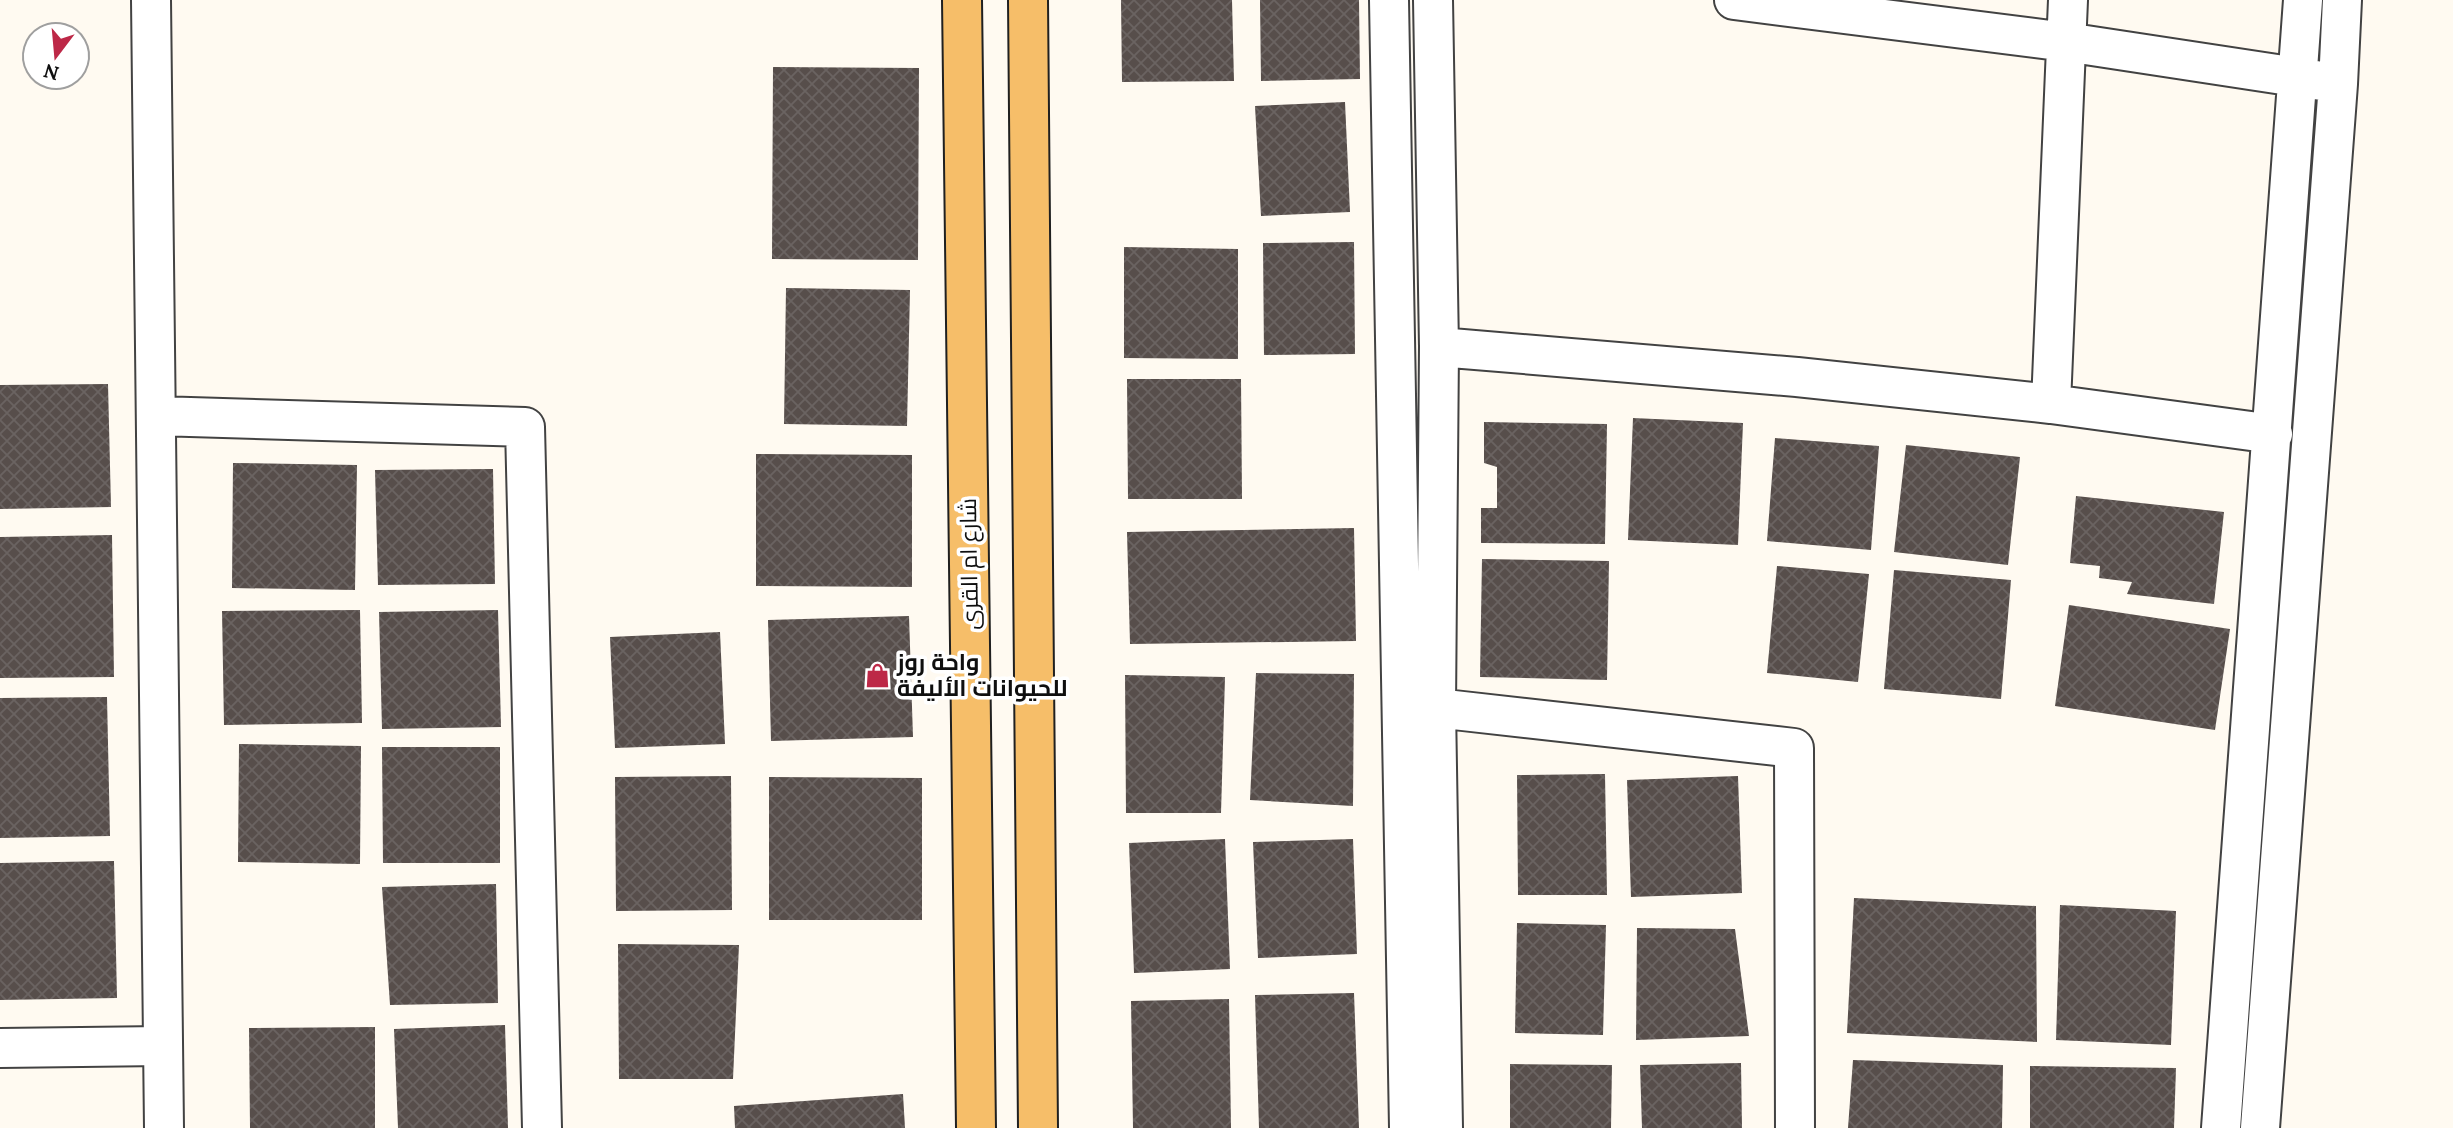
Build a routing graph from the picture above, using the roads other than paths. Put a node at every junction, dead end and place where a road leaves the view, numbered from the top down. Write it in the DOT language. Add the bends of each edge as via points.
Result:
graph roads {
  1 [pos="151,0"];
  2 [pos="962,0"];
  3 [pos="1028,0"];
  4 [pos="1389,0"];
  5 [pos="1433,0"];
  6 [pos="1734,0"];
  7 [pos="2068,0"];
  8 [pos="2303,0"];
  9 [pos="2342,0"];
  10 [pos="2066,42"];
  11 [pos="2298,77"];
  12 [pos="2337,83"];
  13 [pos="1439,347"];
  14 [pos="2051,404"];
  15 [pos="157,416"];
  16 [pos="2273,434"];
  17 [pos="1436,708"];
  18 [pos="162,1046"];
  19 [pos="0,1048"];
  20 [pos="164,1128"];
  21 [pos="542,1128"];
  22 [pos="976,1128"];
  23 [pos="1038,1128"];
  24 [pos="1409,1128"];
  25 [pos="1443,1128"];
  26 [pos="1795,1128"];
  27 [pos="2221,1128"];
  28 [pos="2260,1128"];
  1 -- 15 [label="street"];
  2 -- 22 [label="main road, شارع ام القرى"];
  3 -- 23 [label="main road"];
  4 -- 24 [label="street"];
  5 -- 13 [label="street"];
  6 -- 10 [label="street"];
  7 -- 10 [label="street"];
  8 -- 11 [label="street"];
  9 -- 12 [label="street"];
  10 -- 11 [label="street"];
  10 -- 14 [label="street"];
  11 -- 12 [label="street"];
  11 -- 16 [label="street"];
  12 -- 28 [label="street"];
  13 -- 14 [label="street"];
  13 -- 17 [label="street"];
  14 -- 16 [label="street"];
  15 -- 18 [label="street"];
  15 -- 21 [label="street" via="525,427"];
  16 -- 27 [label="street"];
  17 -- 25 [label="street"];
  17 -- 26 [label="street" via="1794,748"];
  18 -- 19 [label="street"];
  18 -- 20 [label="street"];
}
